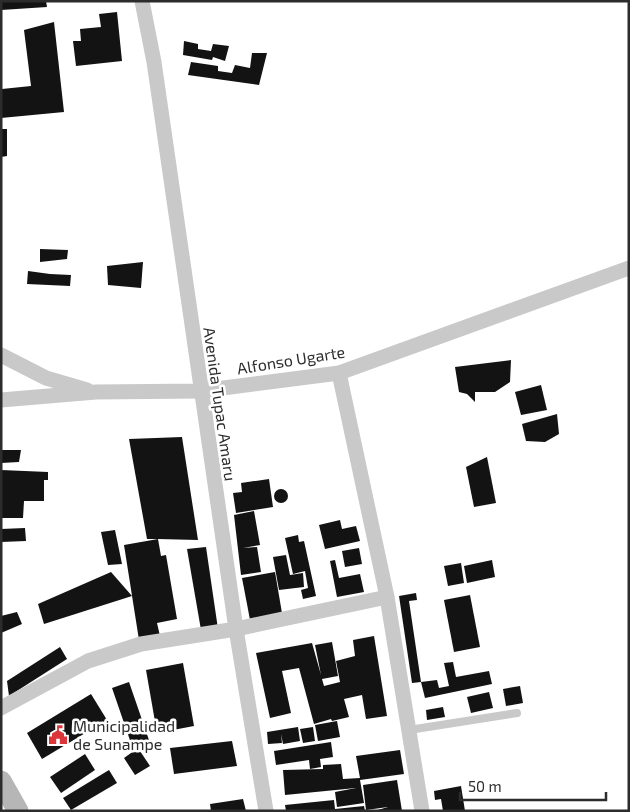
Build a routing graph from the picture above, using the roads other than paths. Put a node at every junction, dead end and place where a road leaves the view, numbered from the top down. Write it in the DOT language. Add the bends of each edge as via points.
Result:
graph roads {
  1 [pos="142,1"];
  2 [pos="629,268"];
  3 [pos="1,355"];
  4 [pos="339,373"];
  5 [pos="200,391"];
  6 [pos="96,392"];
  7 [pos="1,400"];
  8 [pos="387,597"];
  9 [pos="236,629"];
  10 [pos="1,708"];
  11 [pos="517,713"];
  12 [pos="409,730"];
  13 [pos="1,781"];
  14 [pos="18,811"];
  15 [pos="266,811"];
  16 [pos="422,811"];
  1 -- 5 [label="street, Avenida Tupac Amaru" via="154,62"];
  2 -- 4 [label="street, Alfonso Ugarte"];
  3 -- 6 [label="street" via="46,378"];
  4 -- 5 [label="street, Alfonso Ugarte"];
  4 -- 8 [label="street"];
  5 -- 6 [label="street, Alfonso Ugarte"];
  5 -- 9 [label="street, Avenida Tupac Amaru"];
  6 -- 7 [label="street, Alfonso Ugarte"];
  8 -- 9 [label="street"];
  8 -- 12 [label="street"];
  9 -- 10 [label="street" via="140,644 88,661"];
  9 -- 15 [label="street, Avenida Tupac Amaru"];
  11 -- 12 [label="lane"];
  12 -- 16 [label="street"];
  13 -- 14 [label="main road"];
}
